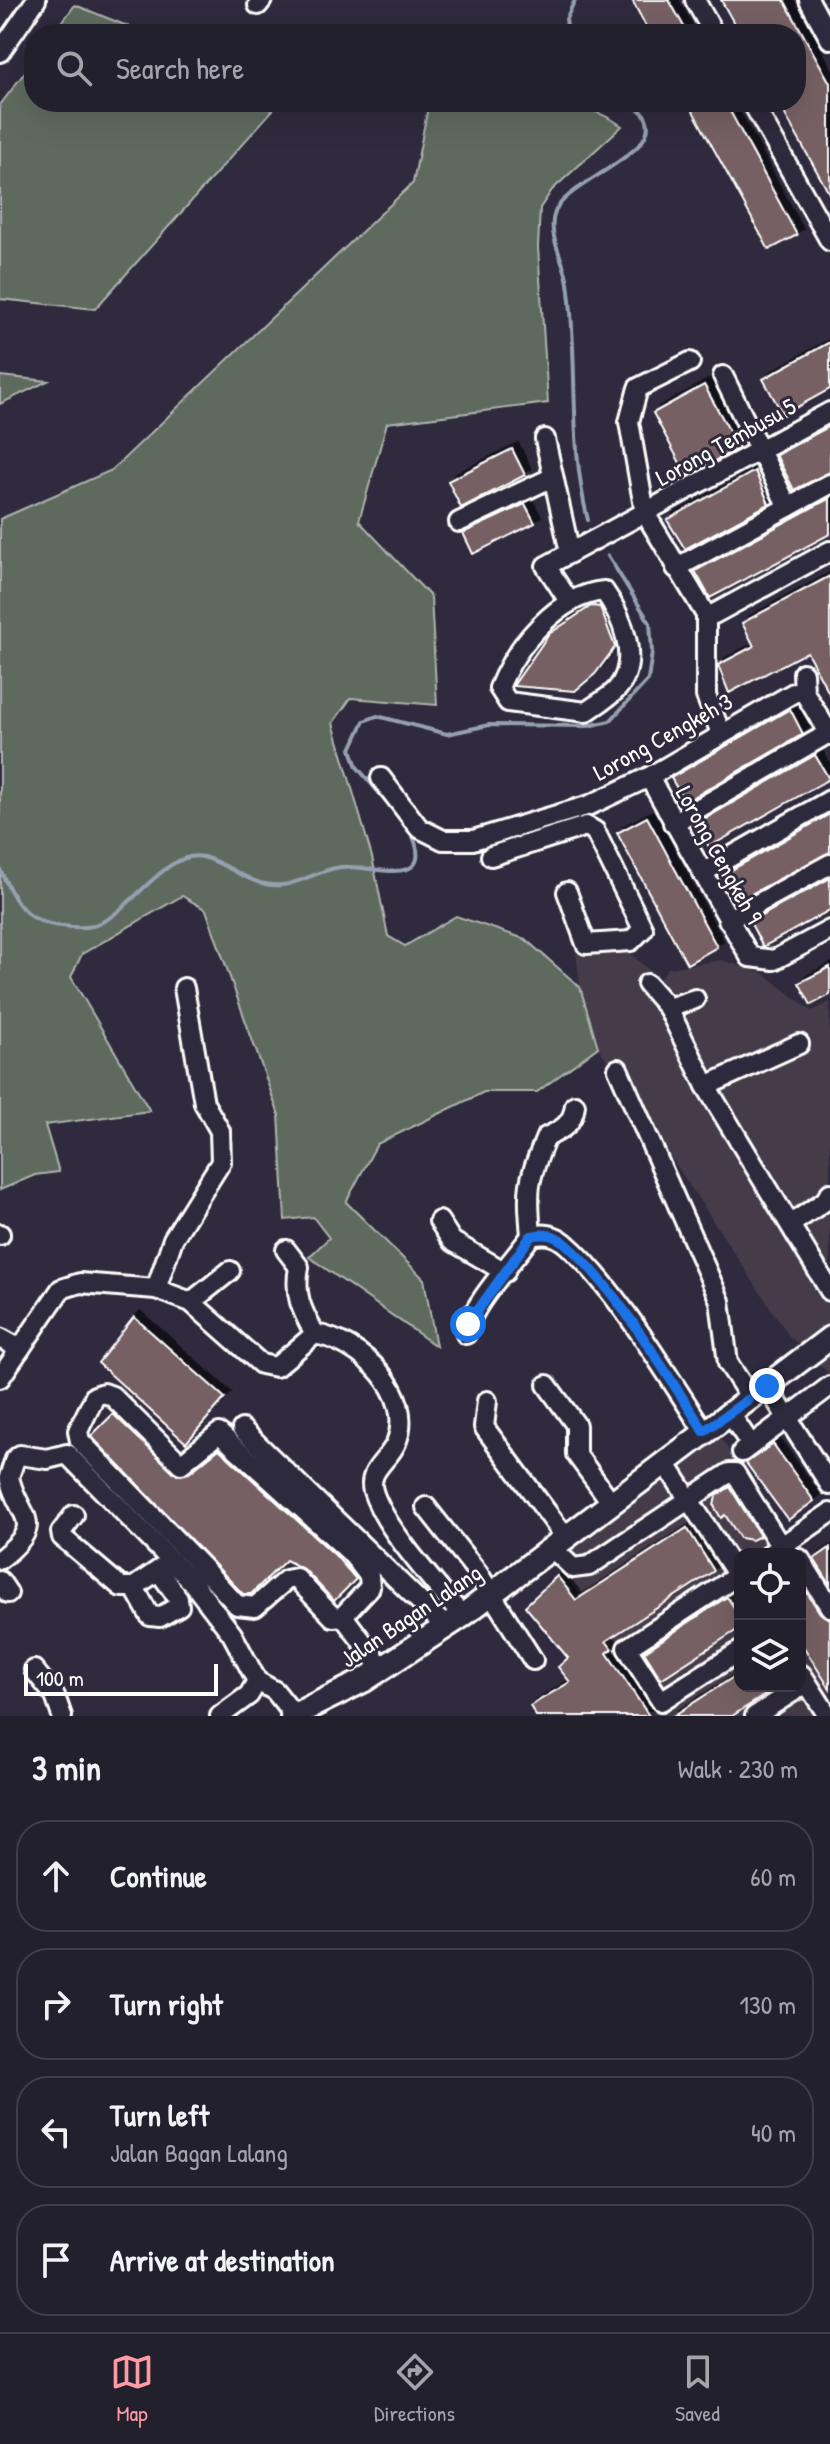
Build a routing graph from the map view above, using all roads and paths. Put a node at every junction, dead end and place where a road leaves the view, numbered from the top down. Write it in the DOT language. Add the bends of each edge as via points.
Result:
graph roads {
  1 [pos="36,0"];
  2 [pos="695,0"];
  3 [pos="809,0"];
  4 [pos="708,24"];
  5 [pos="830,39"];
  6 [pos="0,52"];
  7 [pos="758,112"];
  8 [pos="830,241"];
  9 [pos="690,362"];
  10 [pos="723,376"];
  11 [pos="830,412"];
  12 [pos="545,439"];
  13 [pos="761,450"];
  14 [pos="553,477"];
  15 [pos="830,484"];
  16 [pos="788,507"];
  17 [pos="645,513"];
  18 [pos="459,522"];
  19 [pos="830,551"];
  20 [pos="570,553"];
  21 [pos="676,568"];
  22 [pos="569,601"];
  23 [pos="706,615"];
  24 [pos="803,673"];
  25 [pos="804,692"];
  26 [pos="721,733"];
  27 [pos="830,734"];
  28 [pos="649,777"];
  29 [pos="381,778"];
  30 [pos="830,800"];
  31 [pos="540,820"];
  32 [pos="673,823"];
  33 [pos="546,839"];
  34 [pos="491,856"];
  35 [pos="830,864"];
  36 [pos="702,873"];
  37 [pos="567,892"];
  38 [pos="728,920"];
  39 [pos="830,930"];
  40 [pos="647,984"];
  41 [pos="184,988"];
  42 [pos="695,999"];
  43 [pos="668,1008"];
  44 [pos="799,1044"];
  45 [pos="618,1069"];
  46 [pos="706,1086"];
  47 [pos="575,1105"];
  48 [pos="830,1193"];
  49 [pos="439,1221"];
  50 [pos="791,1224"];
  51 [pos="531,1236"];
  52 [pos="286,1250"];
  53 [pos="230,1271"];
  54 [pos="505,1272"];
  55 [pos="156,1289"];
  56 [pos="830,1291"];
  57 [pos="191,1302"];
  58 [pos="315,1334"];
  59 [pos="466,1334"];
  60 [pos="0,1338"];
  61 [pos="830,1338"];
  62 [pos="20,1349"];
  63 [pos="0,1378"];
  64 [pos="547,1385"];
  65 [pos="830,1386"];
  66 [pos="758,1391"];
  67 [pos="487,1401"];
  68 [pos="729,1412"];
  69 [pos="788,1419"];
  70 [pos="242,1429"];
  71 [pos="704,1431"];
  72 [pos="664,1461"];
  73 [pos="830,1485"];
  74 [pos="689,1500"];
  75 [pos="611,1502"];
  76 [pos="426,1507"];
  77 [pos="830,1513"];
  78 [pos="74,1515"];
  79 [pos="559,1543"];
  80 [pos="783,1548"];
  81 [pos="785,1548"];
  82 [pos="0,1559"];
  83 [pos="166,1566"];
  84 [pos="734,1568"];
  85 [pos="806,1569"];
  86 [pos="198,1575"];
  87 [pos="734,1579"];
  88 [pos="134,1587"];
  89 [pos="493,1594"];
  90 [pos="830,1607"];
  91 [pos="343,1616"];
  92 [pos="454,1622"];
  93 [pos="734,1655"];
  94 [pos="533,1660"];
  95 [pos="383,1669"];
  96 [pos="34,1670"];
  97 [pos="257,1681"];
  98 [pos="806,1683"];
  99 [pos="785,1692"];
  100 [pos="318,1710"];
  101 [pos="62,1716"];
  102 [pos="220,1716"];
  103 [pos="293,1716"];
  104 [pos="755,1716"];
  105 [pos="828,1716"];
  1 -- 6 [label="street"];
  2 -- 4 [label="street"];
  3 -- 5 [label="street"];
  7 -- 8 [label="street"];
  9 -- 17 [label="street" via="638,388 629,422"];
  10 -- 13 [label="street"];
  11 -- 13 [label="street, Lorong Tembusu 5"];
  12 -- 14 [label="street"];
  13 -- 16 [label="street"];
  13 -- 17 [label="street, Lorong Tembusu 5"];
  14 -- 18 [label="street"];
  14 -- 20 [label="street"];
  15 -- 16 [label="street"];
  16 -- 21 [label="street"];
  17 -- 20 [label="street, Lorong Tembusu 5"];
  17 -- 21 [label="street"];
  19 -- 23 [label="street"];
  20 -- 22 [label="street, Lorong Tembusu 5" via="546,566"];
  21 -- 23 [label="street"];
  22 -- 22 [label="street" via="604,591 619,612 627,636 618,688 586,712 508,702 499,688 505,672"];
  23 -- 26 [label="street" via="706,696"];
  24 -- 25 [label="street"];
  25 -- 26 [label="street, Lorong Cengkeh 3"];
  25 -- 27 [label="street"];
  26 -- 28 [label="street, Lorong Cengkeh 3"];
  27 -- 32 [label="street"];
  28 -- 31 [label="street, Lorong Cengkeh 3" via="590,805"];
  28 -- 32 [label="street, Lorong Cengkeh 9"];
  29 -- 31 [label="street, Lorong Cengkeh 3" via="419,828 443,840 473,840"];
  30 -- 36 [label="street"];
  31 -- 33 [label="street"];
  32 -- 36 [label="street, Lorong Cengkeh 9"];
  33 -- 34 [label="street"];
  33 -- 37 [label="street" via="586,826 595,831 643,929 631,941 586,944"];
  35 -- 38 [label="street"];
  36 -- 38 [label="street, Lorong Cengkeh 9"];
  38 -- 39 [label="street, Lorong Cengkeh 9" via="750,957 774,960"];
  40 -- 43 [label="street"];
  41 -- 55 [label="street" via="204,1103 220,1131 221,1162 173,1239"];
  42 -- 43 [label="street"];
  43 -- 46 [label="street"];
  44 -- 46 [label="street"];
  45 -- 66 [label="street" via="720,1301 728,1363"];
  46 -- 50 [label="street"];
  47 -- 51 [label="street" via="573,1118 546,1137 530,1176 526,1198"];
  48 -- 50 [label="street"];
  49 -- 54 [label="street" via="452,1241"];
  50 -- 56 [label="street"];
  51 -- 54 [label="street"];
  51 -- 71 [label="street" via="544,1233 563,1241 593,1274"];
  52 -- 58 [label="street" via="299,1267 299,1306"];
  53 -- 57 [label="street"];
  54 -- 59 [label="street" via="472,1316"];
  55 -- 57 [label="street"];
  55 -- 62 [label="street" via="69,1285"];
  57 -- 58 [label="street" via="261,1364 276,1367"];
  58 -- 92 [label="street" via="333,1337 361,1354 398,1402 395,1445 376,1468 372,1488"];
  60 -- 62 [label="street"];
  61 -- 66 [label="main road, Jalan Bagan Lalang"];
  62 -- 63 [label="street"];
  64 -- 75 [label="street" via="576,1425 576,1454"];
  65 -- 69 [label="street"];
  66 -- 68 [label="main road, Jalan Bagan Lalang"];
  66 -- 69 [label="street"];
  67 -- 79 [label="street" via="484,1427"];
  68 -- 69 [label="street" via="747,1449"];
  68 -- 71 [label="main road, Jalan Bagan Lalang"];
  69 -- 73 [label="street"];
  70 -- 92 [label="street"];
  71 -- 72 [label="main road, Jalan Bagan Lalang"];
  72 -- 74 [label="street"];
  72 -- 75 [label="main road, Jalan Bagan Lalang"];
  74 -- 79 [label="street" via="589,1566 573,1568"];
  74 -- 80 [label="street" via="735,1473"];
  74 -- 84 [label="street"];
  75 -- 79 [label="main road, Jalan Bagan Lalang"];
  76 -- 89 [label="street"];
  77 -- 81 [label="street"];
  78 -- 88 [label="street" via="61,1532 65,1541 121,1587"];
  79 -- 89 [label="main road, Jalan Bagan Lalang"];
  82 -- 83 [label="street" via="22,1541 27,1524 9,1477 15,1459 61,1454 72,1458"];
  83 -- 86 [label="street"];
  83 -- 88 [label="street"];
  83 -- 88 [label="street" via="179,1606 160,1617 150,1616"];
  85 -- 90 [label="street"];
  86 -- 91 [label="street" via="237,1605 255,1607 286,1580 296,1578 333,1617"];
  86 -- 91 [label="street" via="80,1441 78,1431 95,1396 112,1396 181,1464 219,1433 268,1476 369,1576 370,1587"];
  86 -- 97 [label="street"];
  87 -- 93 [label="street" via="627,1648 661,1701"];
  89 -- 92 [label="main road, Jalan Bagan Lalang"];
  89 -- 94 [label="street"];
  91 -- 95 [label="street"];
  92 -- 95 [label="main road, Jalan Bagan Lalang"];
  95 -- 100 [label="main road, Jalan Bagan Lalang"];
  96 -- 101 [label="street" via="55,1696"];
  97 -- 102 [label="street" via="249,1695"];
  97 -- 103 [label="street" via="275,1691"];
  98 -- 105 [label="street"];
  99 -- 104 [label="street"];
  100 -- 103 [label="main road, Jalan Bagan Lalang"];
}
